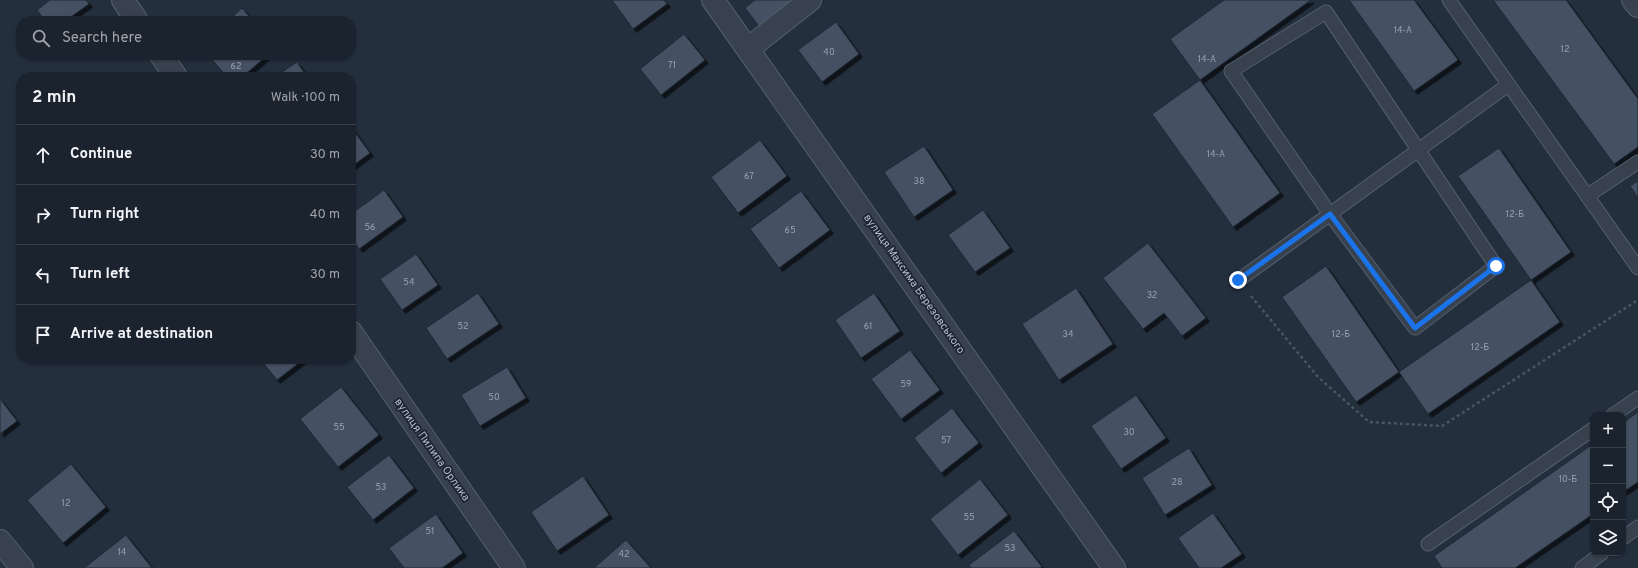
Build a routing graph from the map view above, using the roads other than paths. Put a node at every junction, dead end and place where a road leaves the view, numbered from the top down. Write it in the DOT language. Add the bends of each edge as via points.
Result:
graph roads {
  1 [pos="123,0"];
  2 [pos="713,0"];
  3 [pos="810,0"];
  4 [pos="1449,0"];
  5 [pos="1634,0"];
  6 [pos="1638,6"];
  7 [pos="134,16"];
  8 [pos="748,49"];
  9 [pos="164,60"];
  10 [pos="172,72"];
  11 [pos="1508,85"];
  12 [pos="1419,149"];
  13 [pos="1638,162"];
  14 [pos="1587,196"];
  15 [pos="1330,214"];
  16 [pos="1638,268"];
  17 [pos="1238,280"];
  18 [pos="356,339"];
  19 [pos="1638,398"];
  20 [pos="1617,412"];
  21 [pos="1590,431"];
  22 [pos="1638,527"];
  23 [pos="1626,536"];
  24 [pos="0,541"];
  25 [pos="1428,544"];
  26 [pos="1598,556"];
  27 [pos="22,568"];
  28 [pos="514,568"];
  29 [pos="1114,568"];
  30 [pos="1582,568"];
  1 -- 7 [label="street"];
  2 -- 8 [label="street, вулиця Максима Березовського"];
  3 -- 8 [label="street"];
  4 -- 11 [label="lane"];
  5 -- 6 [label="street"];
  8 -- 29 [label="street, вулиця Максима Березовського"];
  9 -- 10 [label="street"];
  11 -- 12 [label="lane"];
  11 -- 14 [label="lane"];
  12 -- 15 [label="lane"];
  12 -- 15 [label="lane" via="1496,266 1415,328"];
  12 -- 15 [label="lane" via="1326,12 1231,71"];
  13 -- 14 [label="lane"];
  14 -- 16 [label="lane"];
  15 -- 17 [label="lane"];
  18 -- 28 [label="street, вулиця Пилипа Орлика"];
  19 -- 20 [label="lane"];
  21 -- 25 [label="lane"];
  22 -- 23 [label="lane"];
  24 -- 27 [label="street"];
  26 -- 30 [label="lane"];
}
